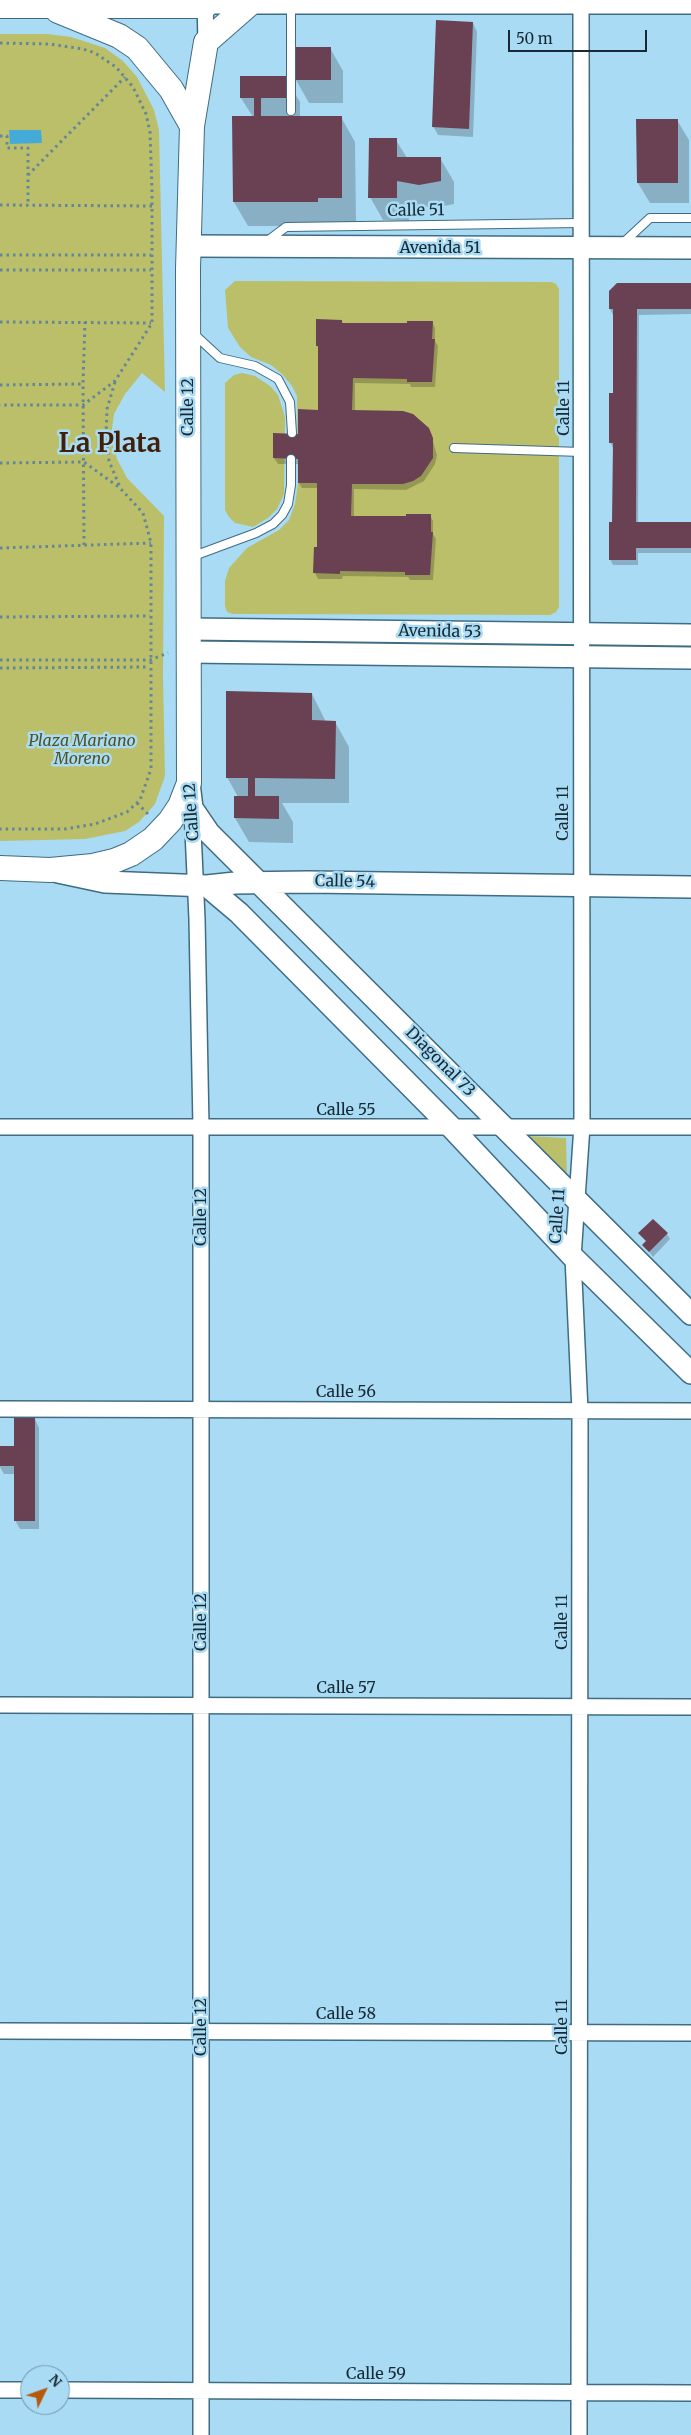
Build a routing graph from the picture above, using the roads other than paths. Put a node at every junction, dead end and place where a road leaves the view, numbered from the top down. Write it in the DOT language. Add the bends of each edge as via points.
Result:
graph roads {
  1 [pos="207,2"];
  2 [pos="251,2"];
  3 [pos="581,3"];
  4 [pos="0,6"];
  5 [pos="44,6"];
  6 [pos="291,6"];
  7 [pos="691,6"];
  8 [pos="206,42"];
  9 [pos="291,111"];
  10 [pos="192,126"];
  11 [pos="691,218"];
  12 [pos="581,223"];
  13 [pos="189,246"];
  14 [pos="259,248"];
  15 [pos="581,248"];
  16 [pos="617,248"];
  17 [pos="691,248"];
  18 [pos="189,330"];
  19 [pos="292,434"];
  20 [pos="454,448"];
  21 [pos="582,452"];
  22 [pos="292,459"];
  23 [pos="189,557"];
  24 [pos="188,629"];
  25 [pos="582,633"];
  26 [pos="691,635"];
  27 [pos="189,652"];
  28 [pos="582,656"];
  29 [pos="691,658"];
  30 [pos="189,783"];
  31 [pos="192,808"];
  32 [pos="0,868"];
  33 [pos="50,870"];
  34 [pos="257,883"];
  35 [pos="202,885"];
  36 [pos="580,886"];
  37 [pos="691,887"];
  38 [pos="505,1126"];
  39 [pos="582,1126"];
  40 [pos="0,1127"];
  41 [pos="201,1127"];
  42 [pos="451,1127"];
  43 [pos="691,1127"];
  44 [pos="577,1202"];
  45 [pos="573,1257"];
  46 [pos="691,1314"];
  47 [pos="691,1373"];
  48 [pos="0,1409"];
  49 [pos="201,1410"];
  50 [pos="580,1411"];
  51 [pos="691,1411"];
  52 [pos="0,1705"];
  53 [pos="201,1705"];
  54 [pos="580,1707"];
  55 [pos="691,1707"];
  56 [pos="0,2031"];
  57 [pos="201,2031"];
  58 [pos="580,2032"];
  59 [pos="691,2033"];
  60 [pos="0,2390"];
  61 [pos="20,2390"];
  62 [pos="70,2390"];
  63 [pos="201,2391"];
  64 [pos="579,2392"];
  65 [pos="691,2393"];
  66 [pos="201,2435"];
  67 [pos="579,2435"];
  1 -- 2 [label="street"];
  1 -- 5 [label="main road"];
  1 -- 8 [label="street, Calle 12"];
  2 -- 6 [label="street"];
  2 -- 8 [label="main road"];
  3 -- 6 [label="street"];
  3 -- 7 [label="street"];
  3 -- 12 [label="street, Calle 11"];
  4 -- 5 [label="main road"];
  5 -- 10 [label="main road" via="119,36 137,48 171,88"];
  6 -- 9 [label="lane"];
  8 -- 10 [label="main road, Calle 12"];
  10 -- 13 [label="main road, Calle 12"];
  11 -- 16 [label="lane" via="650,218"];
  12 -- 14 [label="lane, Calle 51" via="286,226"];
  12 -- 15 [label="street, Calle 11"];
  13 -- 14 [label="street, Avenida 51"];
  13 -- 18 [label="main road, Calle 12"];
  14 -- 15 [label="street, Avenida 51"];
  15 -- 16 [label="street, Avenida 51"];
  15 -- 21 [label="street, Calle 11"];
  16 -- 17 [label="street, Avenida 51"];
  18 -- 19 [label="lane" via="220,358 254,366 278,379 290,402"];
  18 -- 23 [label="main road, Calle 12"];
  20 -- 21 [label="lane"];
  21 -- 25 [label="street, Calle 11"];
  22 -- 23 [label="lane" via="288,504 273,524"];
  23 -- 24 [label="main road, Calle 12"];
  24 -- 25 [label="street, Avenida 53"];
  24 -- 27 [label="main road, Calle 12"];
  25 -- 26 [label="street, Avenida 53"];
  25 -- 28 [label="street, Calle 11"];
  27 -- 28 [label="street, Avenida 53"];
  27 -- 30 [label="main road, Calle 12"];
  28 -- 29 [label="street, Avenida 53"];
  28 -- 36 [label="street, Calle 11"];
  30 -- 31 [label="street, Calle 12"];
  30 -- 33 [label="main road" via="170,821 141,848 114,861"];
  31 -- 34 [label="street, Diagonal 73" via="210,834"];
  31 -- 35 [label="street, Calle 12"];
  32 -- 33 [label="main road, Calle 54"];
  33 -- 35 [label="street, Calle 54" via="105,882"];
  34 -- 35 [label="street, Calle 54"];
  34 -- 36 [label="street, Calle 54"];
  34 -- 38 [label="street, Diagonal 73"];
  35 -- 41 [label="street, Calle 12"];
  35 -- 42 [label="street" via="239,913"];
  36 -- 37 [label="street, Calle 54"];
  36 -- 39 [label="street, Calle 11"];
  38 -- 39 [label="street, Calle 55"];
  38 -- 42 [label="street, Calle 55"];
  38 -- 44 [label="street, Diagonal 73"];
  39 -- 43 [label="street, Calle 55"];
  39 -- 44 [label="street, Calle 11"];
  40 -- 41 [label="street, Calle 55"];
  41 -- 42 [label="street, Calle 55"];
  41 -- 49 [label="street, Calle 12"];
  42 -- 45 [label="street"];
  44 -- 45 [label="street, Calle 11"];
  44 -- 46 [label="street, Diagonal 73"];
  45 -- 47 [label="street"];
  45 -- 50 [label="street, Calle 11"];
  48 -- 49 [label="street, Calle 56"];
  49 -- 50 [label="street, Calle 56"];
  49 -- 53 [label="street, Calle 12"];
  50 -- 51 [label="street, Calle 56"];
  50 -- 54 [label="street, Calle 11"];
  52 -- 53 [label="street, Calle 57"];
  53 -- 54 [label="street, Calle 57"];
  53 -- 57 [label="street, Calle 12"];
  54 -- 55 [label="street, Calle 57"];
  54 -- 58 [label="street, Calle 11"];
  56 -- 57 [label="street, Calle 58"];
  57 -- 58 [label="street, Calle 58"];
  57 -- 63 [label="street, Calle 12"];
  58 -- 59 [label="street, Calle 58"];
  58 -- 64 [label="street, Calle 11"];
  60 -- 61 [label="street"];
  62 -- 63 [label="street, Calle 59"];
  63 -- 64 [label="street, Calle 59"];
  63 -- 66 [label="street, Calle 12"];
  64 -- 65 [label="street, Calle 59"];
  64 -- 67 [label="street, Calle 11"];
}
